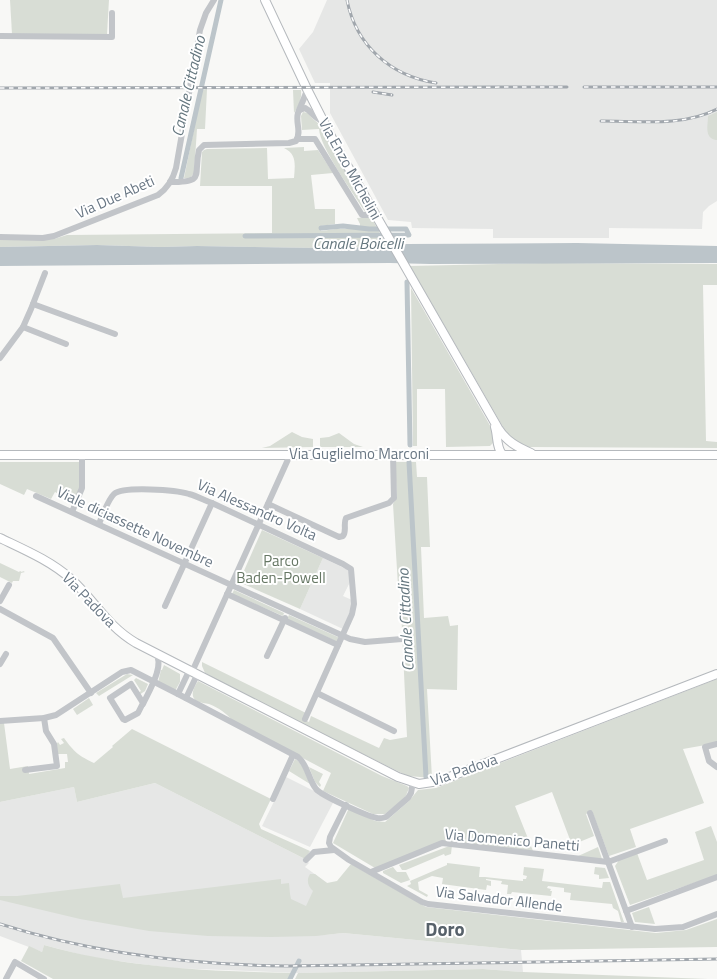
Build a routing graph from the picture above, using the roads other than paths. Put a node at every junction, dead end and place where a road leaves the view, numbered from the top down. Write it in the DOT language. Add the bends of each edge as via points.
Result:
graph roads {
  1 [pos="214,0"];
  2 [pos="265,0"];
  3 [pos="112,13"];
  4 [pos="0,36"];
  5 [pos="306,88"];
  6 [pos="300,110"];
  7 [pos="323,121"];
  8 [pos="297,139"];
  9 [pos="170,182"];
  10 [pos="369,215"];
  11 [pos="0,237"];
  12 [pos="45,273"];
  13 [pos="33,304"];
  14 [pos="23,327"];
  15 [pos="115,334"];
  16 [pos="66,344"];
  17 [pos="0,358"];
  18 [pos="492,417"];
  19 [pos="503,435"];
  20 [pos="498,444"];
  21 [pos="290,454"];
  22 [pos="393,454"];
  23 [pos="480,454"];
  24 [pos="502,454"];
  25 [pos="536,454"];
  26 [pos="0,455"];
  27 [pos="82,455"];
  28 [pos="717,455"];
  29 [pos="36,496"];
  30 [pos="212,503"];
  31 [pos="268,504"];
  32 [pos="72,512"];
  33 [pos="99,524"];
  34 [pos="259,525"];
  35 [pos="0,538"];
  36 [pos="184,564"];
  37 [pos="9,585"];
  38 [pos="231,585"];
  39 [pos="227,594"];
  40 [pos="0,601"];
  41 [pos="165,606"];
  42 [pos="0,609"];
  43 [pos="288,611"];
  44 [pos="284,620"];
  45 [pos="342,636"];
  46 [pos="402,639"];
  47 [pos="338,645"];
  48 [pos="155,653"];
  49 [pos="6,654"];
  50 [pos="267,656"];
  51 [pos="0,664"];
  52 [pos="193,673"];
  53 [pos="717,674"];
  54 [pos="154,682"];
  55 [pos="91,693"];
  56 [pos="317,693"];
  57 [pos="178,694"];
  58 [pos="186,698"];
  59 [pos="143,704"];
  60 [pos="44,718"];
  61 [pos="305,719"];
  62 [pos="0,721"];
  63 [pos="394,731"];
  64 [pos="717,744"];
  65 [pos="296,756"];
  66 [pos="717,767"];
  67 [pos="25,770"];
  68 [pos="413,782"];
  69 [pos="272,799"];
  70 [pos="346,805"];
  71 [pos="590,813"];
  72 [pos="665,841"];
  73 [pos="332,848"];
  74 [pos="306,860"];
  75 [pos="608,862"];
  76 [pos="371,872"];
  77 [pos="717,877"];
  78 [pos="626,911"];
  79 [pos="717,914"];
  80 [pos="632,926"];
  81 [pos="6,979"];
  82 [pos="44,979"];
  1 -- 9 [label="street, Via Due Abeti" via="200,30 176,168"];
  2 -- 5 [label="main road, Via Enzo Michelini"];
  3 -- 4 [label="street" via="112,37"];
  5 -- 6 [label="street"];
  5 -- 7 [label="main road, Via Enzo Michelini"];
  6 -- 7 [label="street" via="308,109 315,118"];
  6 -- 8 [label="street"];
  7 -- 18 [label="main road, Via Enzo Michelini"];
  8 -- 9 [label="street" via="289,143 204,145 199,150 195,177 189,182"];
  8 -- 10 [label="street" via="315,139 362,215"];
  9 -- 11 [label="street, Via Due Abeti" via="158,195 54,236"];
  12 -- 13 [label="street"];
  13 -- 14 [label="street"];
  13 -- 15 [label="street"];
  14 -- 16 [label="street"];
  14 -- 17 [label="street"];
  18 -- 19 [label="main road, Via Enzo Michelini"];
  18 -- 20 [label="main road, Via Enzo Michelini"];
  19 -- 24 [label="main road"];
  19 -- 25 [label="main road, Via Enzo Michelini" via="518,448"];
  20 -- 23 [label="main road" via="494,450"];
  20 -- 24 [label="main road, Via Enzo Michelini"];
  21 -- 22 [label="main road, Via Guglielmo Marconi"];
  21 -- 27 [label="main road, Via Guglielmo Marconi"];
  21 -- 31 [label="street"];
  22 -- 23 [label="main road, Via Guglielmo Marconi"];
  22 -- 31 [label="street" via="394,498 389,503 346,518 343,536 339,537"];
  23 -- 24 [label="main road, Via Guglielmo Marconi"];
  24 -- 25 [label="main road, Via Guglielmo Marconi"];
  25 -- 28 [label="main road, Via Guglielmo Marconi"];
  26 -- 27 [label="main road, Via Guglielmo Marconi"];
  27 -- 32 [label="street" via="82,488"];
  29 -- 32 [label="street, Viale diciassette Novembre"];
  30 -- 33 [label="street, Via Alessandro Volta" via="180,492 124,490 111,497"];
  30 -- 34 [label="street, Via Alessandro Volta"];
  30 -- 36 [label="street"];
  31 -- 34 [label="street"];
  32 -- 33 [label="street, Viale diciassette Novembre"];
  33 -- 36 [label="street, Viale diciassette Novembre"];
  34 -- 38 [label="street"];
  34 -- 45 [label="street, Via Alessandro Volta" via="351,569 354,609"];
  35 -- 48 [label="main road, Via Padova" via="59,569 78,586 115,628"];
  36 -- 38 [label="street, Viale diciassette Novembre"];
  36 -- 41 [label="street"];
  37 -- 40 [label="street"];
  38 -- 39 [label="street"];
  38 -- 43 [label="street, Viale diciassette Novembre"];
  39 -- 44 [label="street"];
  39 -- 52 [label="street"];
  42 -- 55 [label="street" via="53,638"];
  43 -- 44 [label="street"];
  43 -- 45 [label="street, Viale diciassette Novembre"];
  44 -- 47 [label="street"];
  44 -- 50 [label="street"];
  45 -- 46 [label="street, Viale diciassette Novembre" via="360,641"];
  45 -- 47 [label="street"];
  47 -- 56 [label="street"];
  48 -- 52 [label="main road, Via Padova"];
  48 -- 54 [label="street" via="159,663"];
  49 -- 51 [label="street"];
  52 -- 57 [label="street"];
  52 -- 58 [label="street"];
  52 -- 68 [label="main road, Via Padova" via="398,777"];
  53 -- 68 [label="main road, Via Padova" via="439,781 420,784"];
  54 -- 55 [label="street" via="129,670"];
  54 -- 57 [label="street"];
  54 -- 59 [label="street"];
  55 -- 60 [label="street" via="56,715"];
  56 -- 61 [label="street"];
  56 -- 63 [label="street"];
  57 -- 58 [label="street"];
  58 -- 65 [label="street"];
  59 -- 59 [label="street" via="131,684 110,698 125,720 138,713"];
  60 -- 62 [label="street"];
  60 -- 67 [label="street" via="46,731 54,744 57,766"];
  64 -- 66 [label="street" via="706,747 709,761"];
  65 -- 69 [label="street"];
  65 -- 70 [label="street" via="304,763 319,792"];
  68 -- 70 [label="street" via="408,798 383,818 376,818"];
  70 -- 73 [label="street" via="330,837 329,843"];
  71 -- 75 [label="street"];
  72 -- 75 [label="street"];
  73 -- 74 [label="street" via="314,852"];
  73 -- 76 [label="street, Via Salvador Allende"];
  75 -- 76 [label="street, Via Domenico Panetti" via="442,843"];
  75 -- 78 [label="street"];
  76 -- 80 [label="street, Via Salvador Allende" via="428,904"];
  77 -- 78 [label="street"];
  78 -- 80 [label="street"];
  79 -- 80 [label="street, Via Salvador Allende" via="676,928"];
  81 -- 82 [label="street" via="15,962"];
}
